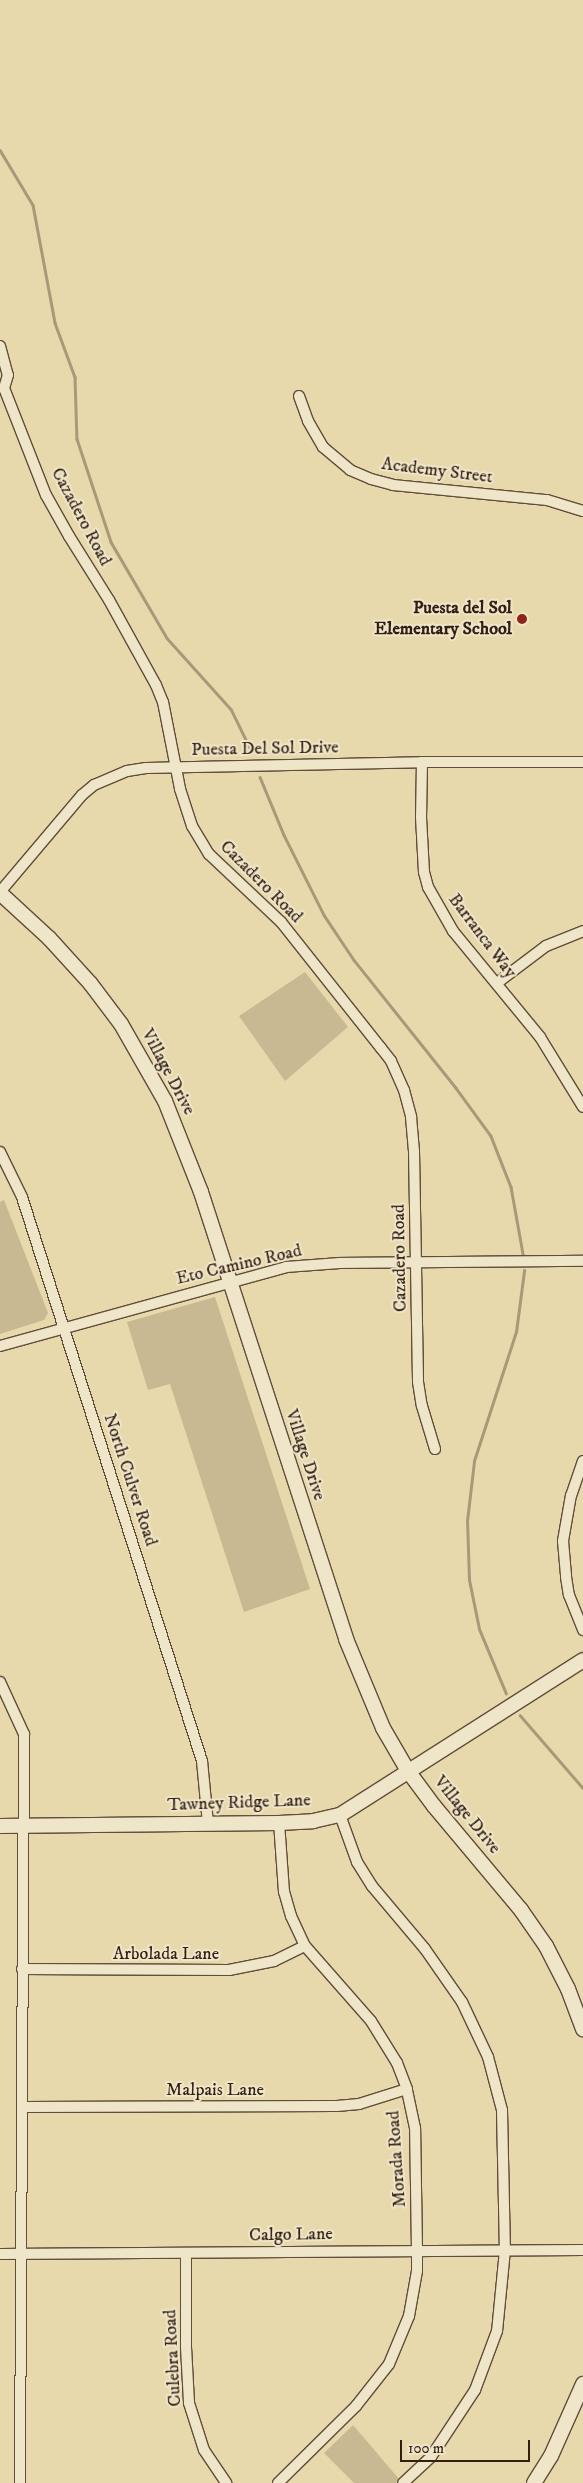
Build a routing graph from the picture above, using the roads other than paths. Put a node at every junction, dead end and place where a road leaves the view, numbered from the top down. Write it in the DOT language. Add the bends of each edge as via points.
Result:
graph roads {
  1 [pos="0,346"];
  2 [pos="3,396"];
  3 [pos="299,396"];
  4 [pos="583,511"];
  5 [pos="422,762"];
  6 [pos="583,762"];
  7 [pos="176,768"];
  8 [pos="0,893"];
  9 [pos="583,931"];
  10 [pos="497,983"];
  11 [pos="583,1107"];
  12 [pos="0,1152"];
  13 [pos="583,1261"];
  14 [pos="416,1262"];
  15 [pos="230,1281"];
  16 [pos="65,1328"];
  17 [pos="0,1346"];
  18 [pos="435,1449"];
  19 [pos="583,1460"];
  20 [pos="583,1630"];
  21 [pos="583,1660"];
  22 [pos="0,1682"];
  23 [pos="408,1771"];
  24 [pos="340,1815"];
  25 [pos="208,1823"];
  26 [pos="279,1823"];
  27 [pos="22,1825"];
  28 [pos="0,1826"];
  29 [pos="305,1946"];
  30 [pos="22,1969"];
  31 [pos="583,2029"];
  32 [pos="407,2089"];
  33 [pos="22,2107"];
  34 [pos="417,2250"];
  35 [pos="505,2250"];
  36 [pos="583,2250"];
  37 [pos="186,2252"];
  38 [pos="0,2254"];
  39 [pos="21,2254"];
  40 [pos="583,2384"];
  41 [pos="20,2483"];
  42 [pos="226,2483"];
  43 [pos="278,2483"];
  44 [pos="403,2483"];
  45 [pos="534,2483"];
  1 -- 2 [label="street, Cazadero Road" via="8,375"];
  2 -- 7 [label="street, Cazadero Road" via="56,514 156,685 168,716"];
  3 -- 4 [label="street, Academy Street" via="308,421 323,447 350,470 370,479 394,485 547,500"];
  5 -- 6 [label="street, Puesta Del Sol Drive"];
  5 -- 7 [label="street, Puesta Del Sol Drive"];
  5 -- 10 [label="street, Barranca Way" via="421,817 428,887 454,930"];
  7 -- 8 [label="street, Puesta Del Sol Drive" via="127,771 94,785 71,806"];
  7 -- 14 [label="street, Cazadero Road" via="192,826 209,854 281,922 381,1048 398,1075 413,1131"];
  8 -- 15 [label="main road, Village Drive" via="49,938 90,983 121,1024 146,1066 181,1138"];
  9 -- 10 [label="street" via="546,946"];
  10 -- 11 [label="street, Barranca Way" via="540,1038"];
  12 -- 16 [label="street, North Culver Road" via="22,1197"];
  13 -- 14 [label="street, Eto Camino Road"];
  14 -- 15 [label="street, Eto Camino Road" via="310,1264"];
  14 -- 18 [label="street, Cazadero Road" via="418,1382"];
  15 -- 16 [label="street, Eto Camino Road"];
  15 -- 23 [label="main road, Village Drive" via="346,1639 383,1728"];
  16 -- 17 [label="street, Eto Camino Road"];
  16 -- 25 [label="street, North Culver Road" via="202,1761"];
  19 -- 20 [label="street" via="570,1494 564,1541 568,1586"];
  21 -- 23 [label="main road, Tawney Ridge Lane"];
  22 -- 27 [label="street" via="24,1734"];
  23 -- 24 [label="main road, Tawney Ridge Lane"];
  23 -- 31 [label="main road, Village Drive" via="521,1910 546,1946 568,1989"];
  24 -- 26 [label="main road, Tawney Ridge Lane"];
  24 -- 35 [label="street" via="357,1862 462,2002 488,2057 502,2110"];
  25 -- 26 [label="main road, Tawney Ridge Lane"];
  25 -- 27 [label="main road, Tawney Ridge Lane"];
  26 -- 29 [label="street, Morada Road" via="284,1892"];
  27 -- 28 [label="main road, Tawney Ridge Lane"];
  27 -- 30 [label="street"];
  29 -- 30 [label="street, Arbolada Lane" via="274,1961 228,1970"];
  29 -- 32 [label="street, Morada Road" via="376,2028 397,2062"];
  30 -- 33 [label="street"];
  32 -- 33 [label="street, Malpais Lane" via="359,2104 337,2106"];
  32 -- 34 [label="street, Morada Road" via="414,2128"];
  33 -- 39 [label="street"];
  34 -- 35 [label="street, Calgo Lane"];
  34 -- 37 [label="street, Calgo Lane"];
  34 -- 43 [label="street, Morada Road" via="417,2271 409,2316 389,2364 356,2406"];
  35 -- 36 [label="street, Calgo Lane"];
  35 -- 44 [label="street" via="497,2332 475,2390 431,2457"];
  37 -- 39 [label="street, Calgo Lane"];
  37 -- 42 [label="street, Culebra Road" via="189,2403 204,2450"];
  38 -- 39 [label="street, Calgo Lane"];
  39 -- 41 [label="street"];
  40 -- 45 [label="main road" via="551,2456"];
}
